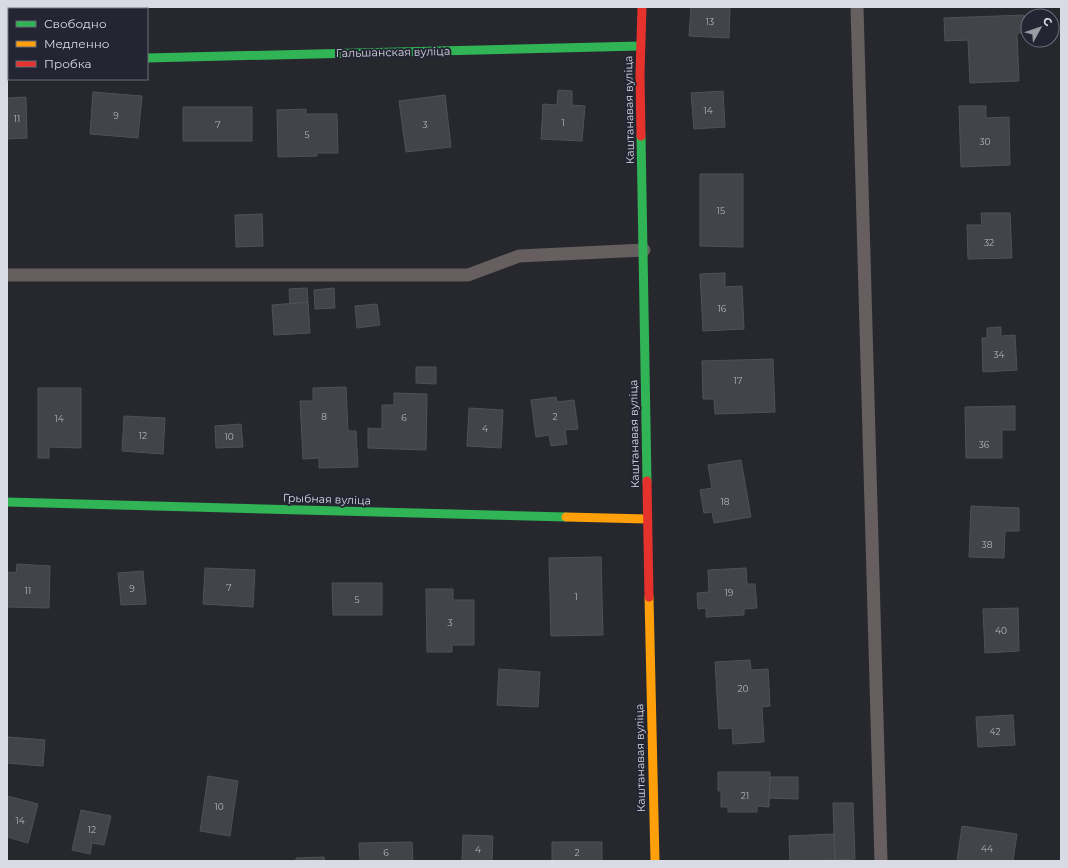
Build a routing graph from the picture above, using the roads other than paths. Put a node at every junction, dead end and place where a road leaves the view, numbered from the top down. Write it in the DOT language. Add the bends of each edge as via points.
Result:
graph roads {
  1 [pos="642,7"];
  2 [pos="856,7"];
  3 [pos="640,46"];
  4 [pos="148,58"];
  5 [pos="644,250"];
  6 [pos="7,274"];
  7 [pos="7,502"];
  8 [pos="646,519"];
  9 [pos="655,861"];
  10 [pos="881,861"];
  1 -- 3 [label="street, Каштанавая вуліца"];
  2 -- 10 [label="lane"];
  3 -- 4 [label="street, Гальшанская вуліца"];
  3 -- 5 [label="street, Каштанавая вуліца"];
  5 -- 6 [label="lane" via="519,256 468,275"];
  5 -- 8 [label="street, Каштанавая вуліца"];
  7 -- 8 [label="street, Грыбная вуліца"];
  8 -- 9 [label="street, Каштанавая вуліца"];
}
